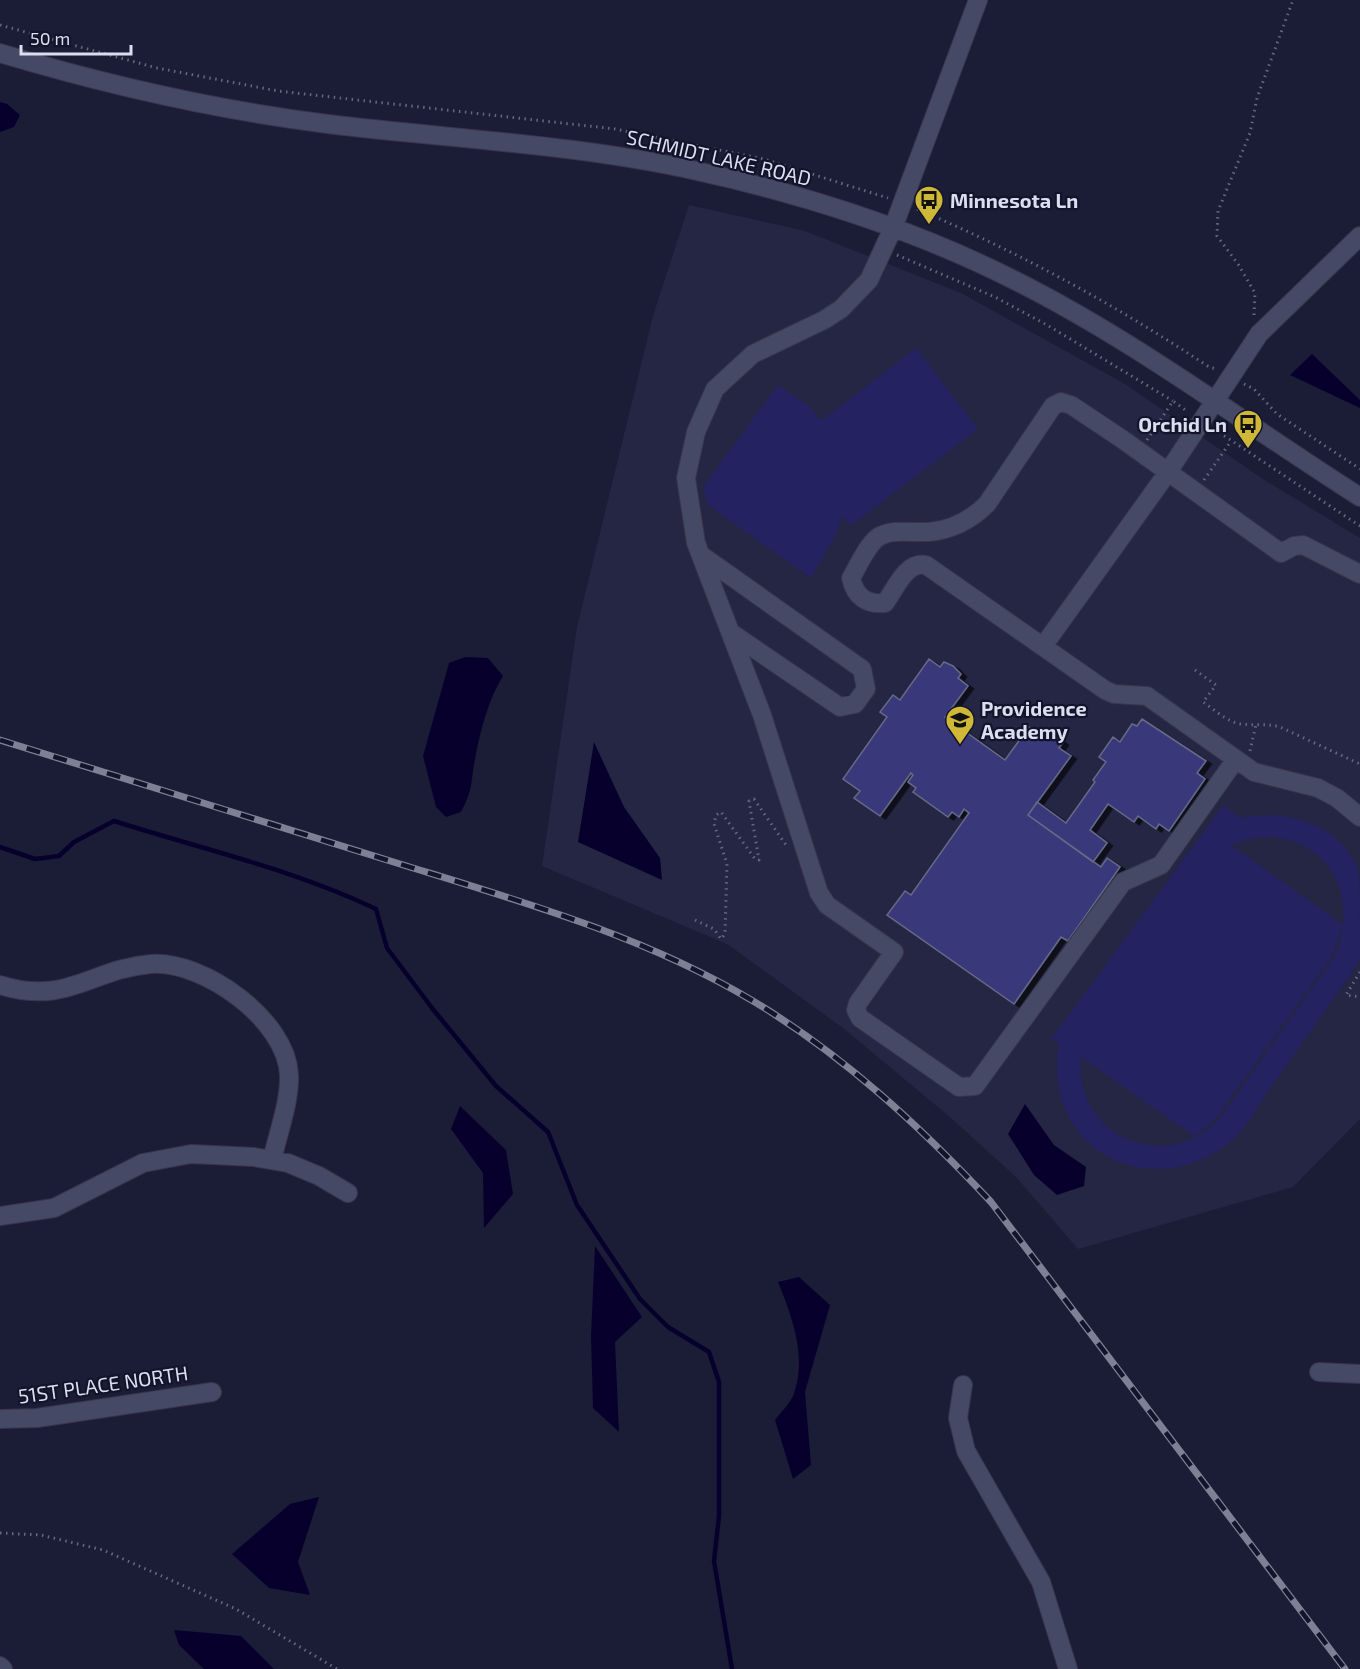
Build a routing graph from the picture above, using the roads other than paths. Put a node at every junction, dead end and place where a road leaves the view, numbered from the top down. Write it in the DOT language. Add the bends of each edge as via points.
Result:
graph roads {
  1 [pos="978,0"];
  2 [pos="0,53"];
  3 [pos="893,228"];
  4 [pos="1360,236"];
  5 [pos="1215,400"];
  6 [pos="1168,472"];
  7 [pos="1360,497"];
  8 [pos="906,532"];
  9 [pos="701,555"];
  10 [pos="918,564"];
  11 [pos="1360,574"];
  12 [pos="730,632"];
  13 [pos="1044,645"];
  14 [pos="1240,762"];
  15 [pos="1360,816"];
  16 [pos="0,985"];
  17 [pos="272,1160"];
  18 [pos="348,1193"];
  19 [pos="0,1216"];
  20 [pos="1319,1372"];
  21 [pos="1360,1374"];
  22 [pos="963,1385"];
  23 [pos="212,1392"];
  24 [pos="0,1419"];
  25 [pos="1068,1669"];
  1 -- 3 [label="street"];
  2 -- 3 [label="street, SCHMIDT LAKE ROAD" via="72,74 220,107 323,123 628,157 699,171"];
  3 -- 5 [label="street, SCHMIDT LAKE ROAD" via="1013,279 1090,321"];
  3 -- 9 [label="street" via="869,280 841,309 753,354 715,389 696,432 686,478"];
  4 -- 5 [label="street" via="1259,334"];
  5 -- 6 [label="street"];
  5 -- 7 [label="street, SCHMIDT LAKE ROAD"];
  6 -- 8 [label="street" via="1061,402 1053,406 976,515 946,529"];
  6 -- 11 [label="street" via="1281,553 1303,545"];
  6 -- 13 [label="street"];
  8 -- 10 [label="street"];
  8 -- 10 [label="street" via="877,538 851,578 853,587 867,601 885,603 911,567"];
  9 -- 12 [label="street"];
  9 -- 12 [label="street" via="862,669 866,689 855,704 840,707"];
  10 -- 13 [label="street" via="926,565"];
  12 -- 14 [label="street" via="762,715 819,893 827,905 894,952 858,1003 860,1018 959,1087 975,1086 1123,882 1161,865"];
  13 -- 14 [label="street" via="1114,694 1147,696"];
  14 -- 15 [label="street" via="1266,776 1318,788"];
  16 -- 17 [label="street" via="36,993 60,991 152,964 177,965 213,979 269,1026 285,1054 289,1085"];
  17 -- 18 [label="street" via="319,1176"];
  17 -- 19 [label="street" via="199,1154 159,1158 128,1169 54,1208"];
  20 -- 21 [label="street"];
  22 -- 25 [label="street" via="958,1418 966,1451 1041,1582"];
  23 -- 24 [label="street, 51ST PLACE NORTH" via="37,1418"];
}
